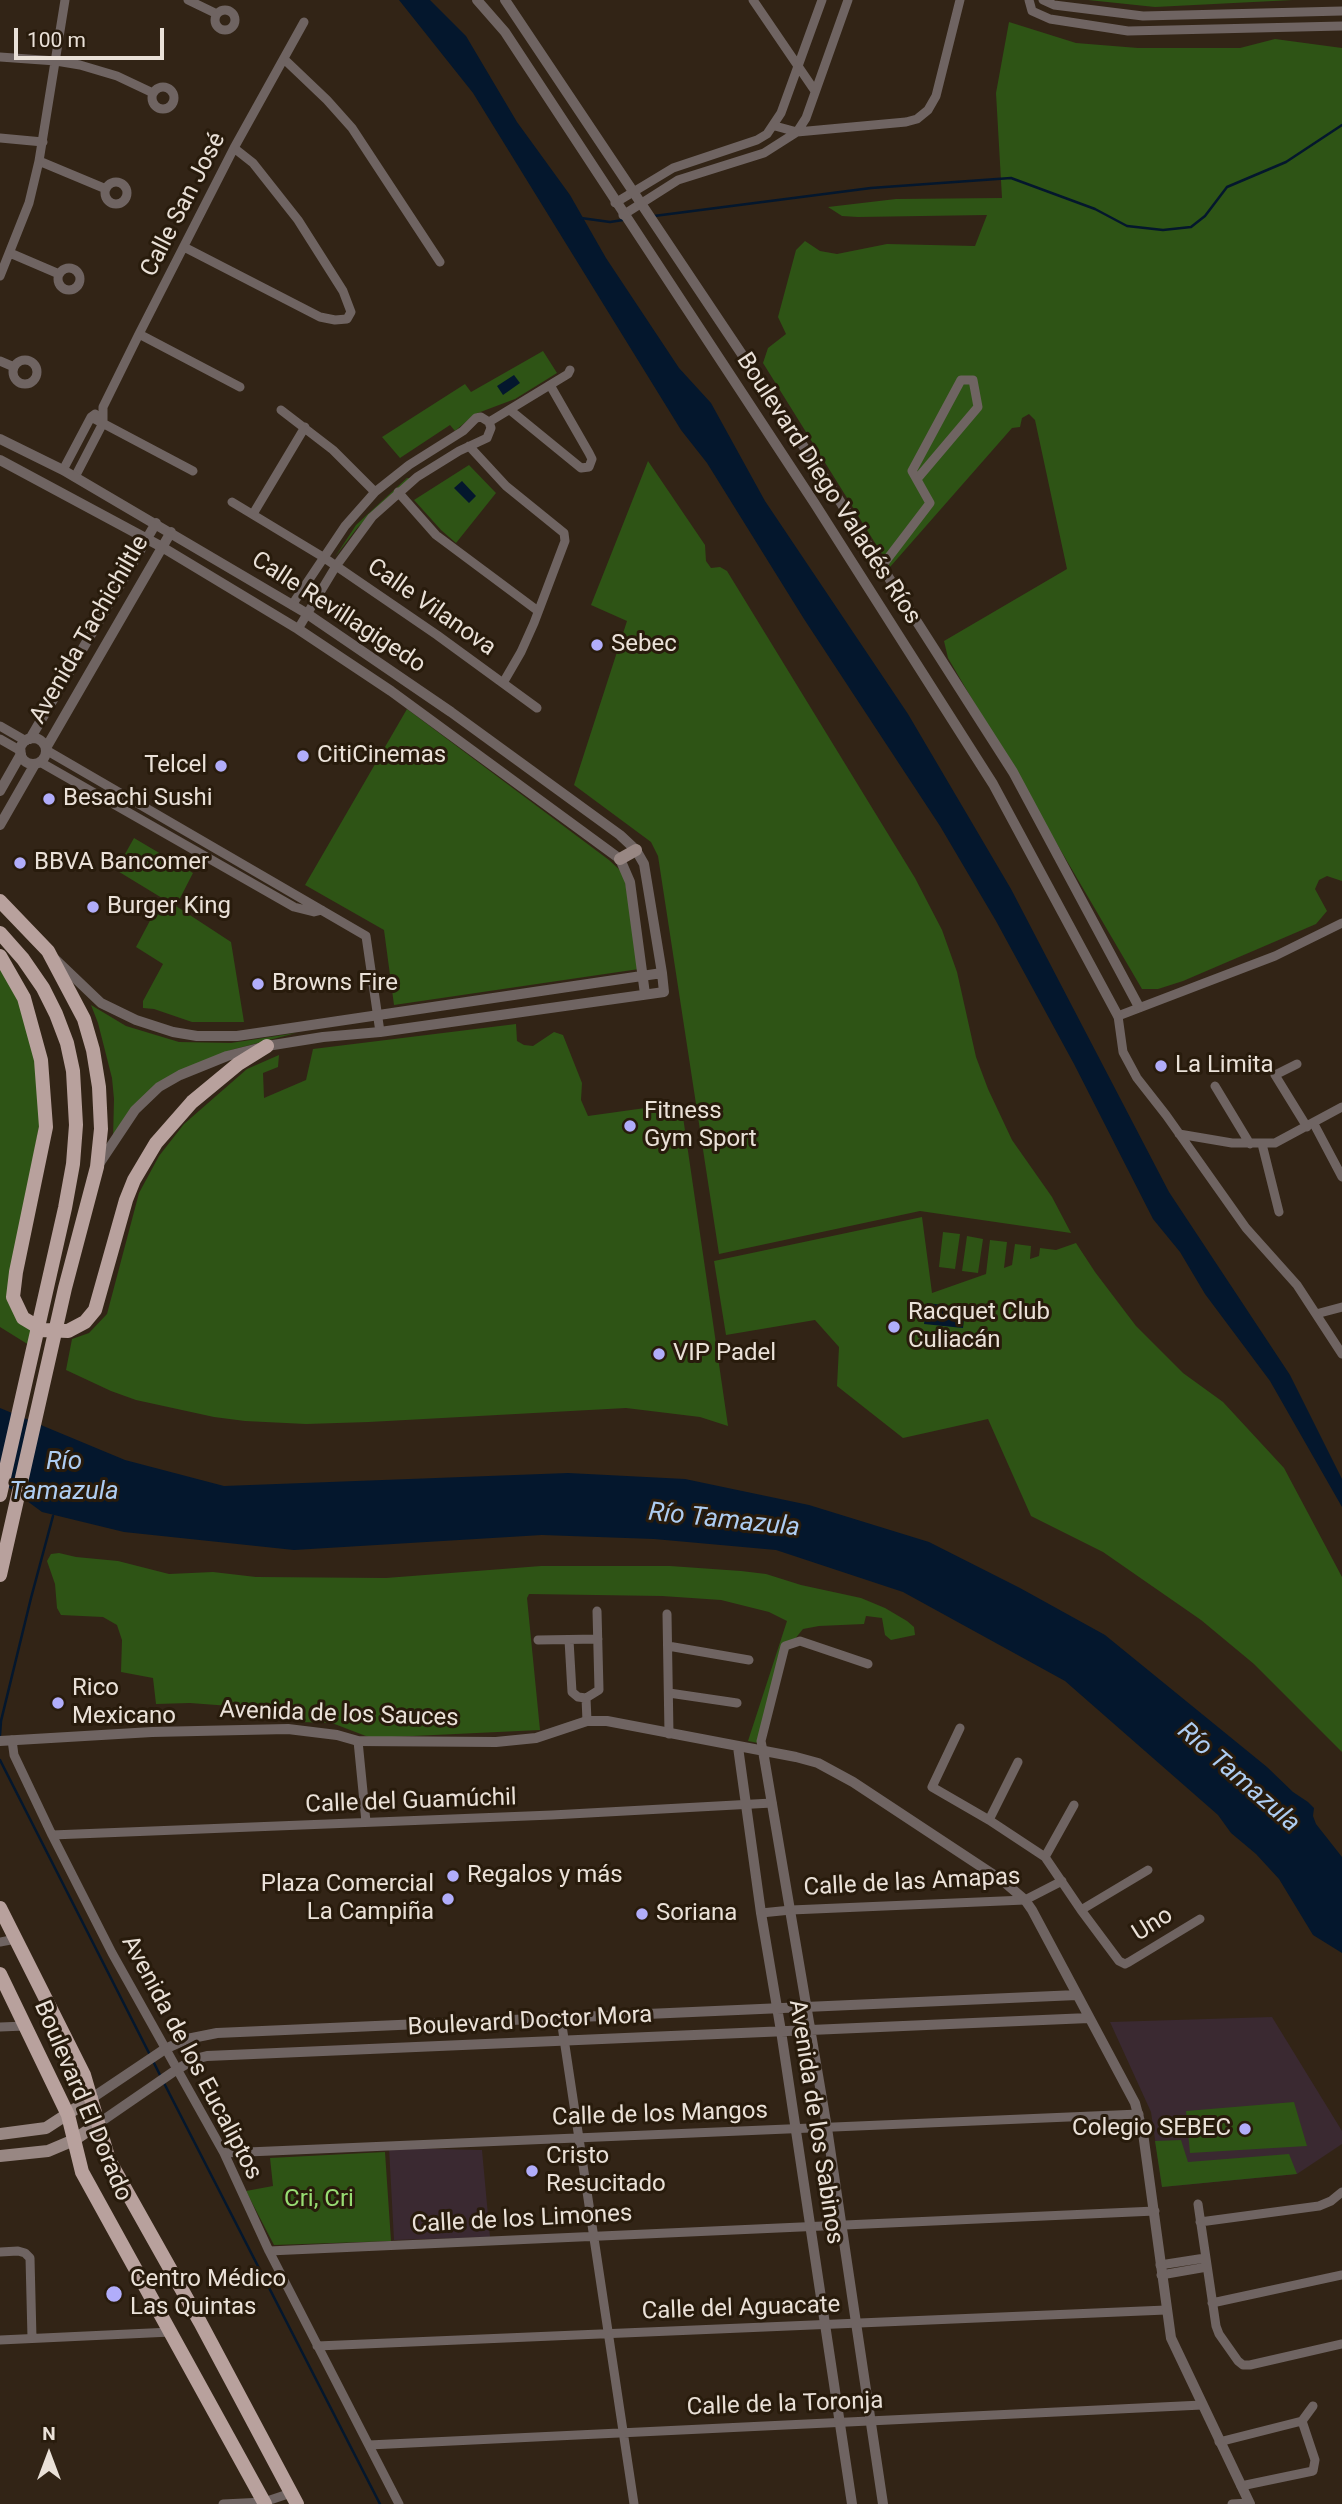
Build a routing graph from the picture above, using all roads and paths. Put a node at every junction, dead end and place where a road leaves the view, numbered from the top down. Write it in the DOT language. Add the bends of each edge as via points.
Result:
graph roads {
  1 [pos="65,0"];
  2 [pos="188,0"];
  3 [pos="477,0"];
  4 [pos="505,0"];
  5 [pos="753,0"];
  6 [pos="822,0"];
  7 [pos="848,0"];
  8 [pos="960,0"];
  9 [pos="1029,0"];
  10 [pos="1043,0"];
  11 [pos="1054,5"];
  12 [pos="1342,11"];
  13 [pos="217,14"];
  14 [pos="1050,19"];
  15 [pos="304,22"];
  16 [pos="1342,26"];
  17 [pos="0,57"];
  18 [pos="284,60"];
  19 [pos="56,61"];
  20 [pos="798,68"];
  21 [pos="815,91"];
  22 [pos="153,93"];
  23 [pos="775,125"];
  24 [pos="797,132"];
  25 [pos="0,138"];
  26 [pos="43,142"];
  27 [pos="234,148"];
  28 [pos="39,161"];
  29 [pos="673,168"];
  30 [pos="678,180"];
  31 [pos="106,189"];
  32 [pos="633,191"];
  33 [pos="615,203"];
  34 [pos="640,203"];
  35 [pos="623,215"];
  36 [pos="184,247"];
  37 [pos="10,253"];
  38 [pos="440,262"];
  39 [pos="59,274"];
  40 [pos="0,276"];
  41 [pos="139,334"];
  42 [pos="0,361"];
  43 [pos="15,367"];
  44 [pos="570,370"];
  45 [pos="550,385"];
  46 [pos="240,387"];
  47 [pos="103,407"];
  48 [pos="281,410"];
  49 [pos="510,410"];
  50 [pos="91,417"];
  51 [pos="489,422"];
  52 [pos="103,423"];
  53 [pos="305,427"];
  54 [pos="0,439"];
  55 [pos="469,446"];
  56 [pos="0,460"];
  57 [pos="409,465"];
  58 [pos="63,470"];
  59 [pos="193,471"];
  60 [pos="75,477"];
  61 [pos="417,477"];
  62 [pos="917,479"];
  63 [pos="375,492"];
  64 [pos="398,492"];
  65 [pos="232,502"];
  66 [pos="253,514"];
  67 [pos="156,523"];
  68 [pos="171,532"];
  69 [pos="147,539"];
  70 [pos="162,547"];
  71 [pos="323,557"];
  72 [pos="336,566"];
  73 [pos="881,566"];
  74 [pos="292,605"];
  75 [pos="538,611"];
  76 [pos="306,613"];
  77 [pos="298,629"];
  78 [pos="503,683"];
  79 [pos="537,708"];
  80 [pos="0,726"];
  81 [pos="0,739"];
  82 [pos="24,746"];
  83 [pos="46,749"];
  84 [pos="38,763"];
  85 [pos="0,791"];
  86 [pos="0,825"];
  87 [pos="636,849"];
  88 [pos="620,859"];
  89 [pos="0,901"];
  90 [pos="321,910"];
  91 [pos="1342,923"];
  92 [pos="0,933"];
  93 [pos="48,951"];
  94 [pos="0,956"];
  95 [pos="662,973"];
  96 [pos="643,975"];
  97 [pos="645,994"];
  98 [pos="1139,1007"];
  99 [pos="379,1016"];
  100 [pos="1118,1017"];
  101 [pos="380,1032"];
  102 [pos="267,1046"];
  103 [pos="1297,1064"];
  104 [pos="1215,1086"];
  105 [pos="1342,1107"];
  106 [pos="1310,1126"];
  107 [pos="1179,1133"];
  108 [pos="1250,1144"];
  109 [pos="1262,1144"];
  110 [pos="97,1167"];
  111 [pos="1342,1177"];
  112 [pos="1279,1212"];
  113 [pos="1342,1307"];
  114 [pos="1317,1314"];
  115 [pos="1342,1354"];
  116 [pos="0,1495"];
  117 [pos="0,1573"];
  118 [pos="597,1611"];
  119 [pos="667,1614"];
  120 [pos="598,1639"];
  121 [pos="538,1640"];
  122 [pos="569,1640"];
  123 [pos="668,1646"];
  124 [pos="749,1660"];
  125 [pos="868,1664"];
  126 [pos="668,1693"];
  127 [pos="586,1698"];
  128 [pos="737,1703"];
  129 [pos="587,1721"];
  130 [pos="960,1728"];
  131 [pos="669,1734"];
  132 [pos="6,1740"];
  133 [pos="358,1741"];
  134 [pos="738,1747"];
  135 [pos="763,1751"];
  136 [pos="1018,1762"];
  137 [pos="772,1803"];
  138 [pos="745,1805"];
  139 [pos="1074,1805"];
  140 [pos="989,1820"];
  141 [pos="366,1822"];
  142 [pos="52,1835"];
  143 [pos="1045,1857"];
  144 [pos="1148,1870"];
  145 [pos="1062,1881"];
  146 [pos="1025,1900"];
  147 [pos="0,1908"];
  148 [pos="791,1910"];
  149 [pos="1081,1910"];
  150 [pos="761,1913"];
  151 [pos="1200,1919"];
  152 [pos="16,1939"];
  153 [pos="0,1942"];
  154 [pos="0,1974"];
  155 [pos="1077,1995"];
  156 [pos="806,2007"];
  157 [pos="777,2008"];
  158 [pos="1089,2018"];
  159 [pos="561,2019"];
  160 [pos="25,2026"];
  161 [pos="0,2027"];
  162 [pos="809,2029"];
  163 [pos="781,2031"];
  164 [pos="564,2041"];
  165 [pos="162,2050"];
  166 [pos="174,2071"];
  167 [pos="92,2098"];
  168 [pos="1139,2114"];
  169 [pos="68,2115"];
  170 [pos="99,2123"];
  171 [pos="827,2128"];
  172 [pos="796,2129"];
  173 [pos="0,2134"];
  174 [pos="579,2138"];
  175 [pos="74,2140"];
  176 [pos="224,2153"];
  177 [pos="0,2156"];
  178 [pos="1341,2195"];
  179 [pos="1198,2204"];
  180 [pos="1155,2211"];
  181 [pos="1200,2222"];
  182 [pos="841,2225"];
  183 [pos="810,2227"];
  184 [pos="594,2236"];
  185 [pos="269,2251"];
  186 [pos="0,2252"];
  187 [pos="1206,2262"];
  188 [pos="1161,2270"];
  189 [pos="1342,2275"];
  190 [pos="1212,2303"];
  191 [pos="1166,2310"];
  192 [pos="856,2323"];
  193 [pos="825,2324"];
  194 [pos="172,2332"];
  195 [pos="608,2333"];
  196 [pos="32,2338"];
  197 [pos="0,2340"];
  198 [pos="1342,2344"];
  199 [pos="317,2346"];
  200 [pos="1202,2405"];
  201 [pos="1313,2406"];
  202 [pos="870,2421"];
  203 [pos="1302,2421"];
  204 [pos="840,2423"];
  205 [pos="623,2431"];
  206 [pos="1219,2442"];
  207 [pos="369,2445"];
  208 [pos="1241,2486"];
  209 [pos="294,2498"];
  210 [pos="264,2503"];
  211 [pos="223,2504"];
  212 [pos="398,2504"];
  213 [pos="634,2504"];
  214 [pos="852,2504"];
  215 [pos="883,2504"];
  216 [pos="1232,2504"];
  217 [pos="1250,2504"];
  1 -- 19 [label="street"];
  2 -- 13 [label="street"];
  3 -- 33 [label="street, Boulevard Diego Valadés Ríos" via="505,33"];
  4 -- 32 [label="street, Boulevard Diego Valadés Ríos"];
  5 -- 20 [label="street"];
  6 -- 20 [label="street"];
  7 -- 21 [label="street"];
  8 -- 24 [label="street" via="936,96 917,120"];
  9 -- 14 [label="street" via="1032,11"];
  10 -- 11 [label="street"];
  11 -- 12 [label="street" via="1143,16"];
  11 -- 14 [label="street"];
  14 -- 16 [label="street" via="1128,31"];
  15 -- 18 [label="street, Calle San José"];
  17 -- 19 [label="street"];
  18 -- 27 [label="street, Calle San José"];
  18 -- 38 [label="street" via="352,128"];
  19 -- 22 [label="street" via="117,76"];
  19 -- 26 [label="street"];
  20 -- 21 [label="street"];
  20 -- 23 [label="street"];
  21 -- 24 [label="street"];
  23 -- 24 [label="street"];
  23 -- 29 [label="street" via="757,140"];
  24 -- 30 [label="street" via="764,153"];
  25 -- 26 [label="street"];
  26 -- 28 [label="street"];
  27 -- 36 [label="street, Calle San José"];
  27 -- 36 [label="street" via="253,163 298,220 343,291 351,312 347,319 320,317"];
  28 -- 31 [label="street"];
  28 -- 37 [label="street"];
  29 -- 30 [label="street"];
  29 -- 32 [label="street"];
  30 -- 34 [label="street"];
  32 -- 33 [label="street"];
  32 -- 34 [label="street, Boulevard Diego Valadés Ríos"];
  33 -- 35 [label="street, Boulevard Diego Valadés Ríos"];
  34 -- 35 [label="street"];
  34 -- 73 [label="street, Boulevard Diego Valadés Ríos"];
  35 -- 100 [label="street, Boulevard Diego Valadés Ríos" via="993,784"];
  36 -- 41 [label="street, Calle San José"];
  37 -- 39 [label="street"];
  37 -- 40 [label="street"];
  41 -- 46 [label="street"];
  41 -- 47 [label="street, Calle San José"];
  42 -- 43 [label="street"];
  44 -- 45 [label="street"];
  45 -- 49 [label="street"];
  45 -- 49 [label="street" via="592,459 589,467 581,468"];
  47 -- 50 [label="street, Calle San José"];
  47 -- 52 [label="street, Calle San José"];
  48 -- 53 [label="street"];
  49 -- 51 [label="street"];
  50 -- 52 [label="street"];
  50 -- 58 [label="street, Calle San José"];
  51 -- 55 [label="street" via="487,439"];
  51 -- 57 [label="street" via="476,418"];
  52 -- 59 [label="street"];
  52 -- 60 [label="street, Calle San José"];
  53 -- 63 [label="street"];
  53 -- 66 [label="street"];
  54 -- 58 [label="street, Calle Revillagigedo"];
  55 -- 61 [label="street"];
  55 -- 75 [label="street, Calle Vilanova" via="506,486 564,533"];
  56 -- 69 [label="street, Calle Revillagigedo"];
  57 -- 61 [label="street"];
  57 -- 63 [label="street"];
  58 -- 60 [label="street, Calle Revillagigedo"];
  60 -- 67 [label="street, Calle Revillagigedo"];
  61 -- 64 [label="street"];
  62 -- 62 [label="street" via="912,471 961,380 974,380 978,407"];
  62 -- 73 [label="street" via="930,503"];
  63 -- 71 [label="street"];
  64 -- 72 [label="street" via="366,524"];
  64 -- 75 [label="street" via="436,535"];
  65 -- 66 [label="street, Calle Vilanova"];
  66 -- 71 [label="street, Calle Vilanova"];
  67 -- 68 [label="street, Calle Revillagigedo"];
  67 -- 69 [label="street, Avenida Tachichiltle"];
  68 -- 70 [label="street, Avenida Tachichiltle"];
  68 -- 74 [label="street, Calle Revillagigedo"];
  69 -- 70 [label="street, Calle Revillagigedo"];
  69 -- 82 [label="street, Avenida Tachichiltle"];
  70 -- 77 [label="street, Calle Revillagigedo"];
  70 -- 83 [label="street, Avenida Tachichiltle"];
  71 -- 72 [label="street, Calle Vilanova"];
  71 -- 74 [label="street"];
  72 -- 76 [label="street"];
  72 -- 78 [label="street, Calle Vilanova"];
  73 -- 98 [label="street, Boulevard Diego Valadés Ríos" via="1013,772"];
  74 -- 76 [label="street, Calle Revillagigedo"];
  75 -- 78 [label="street, Calle Vilanova"];
  76 -- 77 [label="street"];
  76 -- 87 [label="street, Calle Revillagigedo" via="462,720"];
  77 -- 88 [label="street, Calle Revillagigedo" via="391,691"];
  78 -- 79 [label="street, Calle Vilanova"];
  80 -- 82 [label="street"];
  81 -- 82 [label="street"];
  82 -- 83 [label="street" via="41,742"];
  82 -- 84 [label="street" via="25,761"];
  82 -- 85 [label="street, Avenida Tachichiltle"];
  83 -- 84 [label="street"];
  83 -- 90 [label="street"];
  84 -- 86 [label="street"];
  84 -- 90 [label="street" via="294,907"];
  87 -- 88 [label="main road"];
  87 -- 95 [label="street" via="648,881"];
  88 -- 96 [label="street" via="629,882"];
  89 -- 93 [label="main road"];
  90 -- 99 [label="street" via="366,936"];
  91 -- 98 [label="street" via="1275,956"];
  92 -- 116 [label="main road" via="43,988 67,1043 76,1113 73,1164"];
  93 -- 99 [label="street" via="101,1003 173,1032 237,1036"];
  93 -- 110 [label="main road" via="80,1011 93,1050 101,1129"];
  94 -- 102 [label="main road" via="24,998 41,1060 46,1127 13,1297 23,1318 43,1331 68,1331 95,1310 126,1200 156,1143 192,1102"];
  95 -- 96 [label="street"];
  95 -- 97 [label="street" via="664,992"];
  96 -- 97 [label="street"];
  96 -- 99 [label="street"];
  97 -- 101 [label="street"];
  98 -- 100 [label="street"];
  99 -- 101 [label="street"];
  100 -- 107 [label="street" via="1123,1052"];
  101 -- 102 [label="street"];
  102 -- 110 [label="street" via="203,1065 159,1087 135,1110"];
  103 -- 106 [label="street" via="1275,1075"];
  104 -- 108 [label="street"];
  105 -- 106 [label="street"];
  106 -- 109 [label="street" via="1275,1143"];
  106 -- 111 [label="street"];
  107 -- 108 [label="street"];
  107 -- 114 [label="street" via="1230,1207"];
  108 -- 109 [label="street"];
  109 -- 112 [label="street"];
  110 -- 117 [label="main road"];
  113 -- 114 [label="street"];
  114 -- 115 [label="street"];
  118 -- 120 [label="street"];
  119 -- 123 [label="street"];
  120 -- 122 [label="street"];
  120 -- 127 [label="street" via="599,1690"];
  121 -- 122 [label="street"];
  122 -- 127 [label="street" via="572,1692"];
  123 -- 124 [label="street"];
  123 -- 126 [label="street"];
  125 -- 135 [label="street" via="800,1641 785,1646 761,1741"];
  126 -- 128 [label="street"];
  126 -- 131 [label="street"];
  127 -- 129 [label="street"];
  129 -- 131 [label="street, Avenida de los Sauces"];
  129 -- 133 [label="street, Avenida de los Sauces" via="518,1741"];
  130 -- 140 [label="street" via="932,1787"];
  131 -- 134 [label="street, Avenida de los Sauces"];
  132 -- 133 [label="street, Avenida de los Sauces" via="288,1729"];
  132 -- 142 [label="street, Avenida de los Eucaliptos"];
  133 -- 141 [label="street"];
  134 -- 135 [label="street, Avenida de los Sauces"];
  134 -- 138 [label="street, Avenida de los Sabinos"];
  135 -- 137 [label="street, Avenida de los Sabinos"];
  135 -- 146 [label="street, Avenida de los Sauces" via="818,1763 853,1782"];
  136 -- 140 [label="street"];
  137 -- 138 [label="street, Calle del Guamúchil"];
  137 -- 148 [label="street, Avenida de los Sabinos"];
  138 -- 141 [label="street, Calle del Guamúchil"];
  138 -- 150 [label="street, Avenida de los Sabinos"];
  139 -- 143 [label="street"];
  140 -- 143 [label="street"];
  141 -- 142 [label="street, Calle del Guamúchil"];
  142 -- 165 [label="street, Avenida de los Eucaliptos"];
  143 -- 145 [label="street"];
  144 -- 149 [label="street"];
  145 -- 146 [label="street, Calle de las Amapas"];
  145 -- 149 [label="street"];
  146 -- 148 [label="street, Calle de las Amapas"];
  146 -- 155 [label="street, Avenida de los Sauces"];
  147 -- 152 [label="main road, Boulevard El Dorado"];
  148 -- 150 [label="street, Calle de las Amapas"];
  148 -- 156 [label="street, Avenida de los Sabinos"];
  149 -- 151 [label="street, Uno" via="1125,1964"];
  150 -- 157 [label="street, Avenida de los Sabinos"];
  152 -- 153 [label="street"];
  152 -- 167 [label="main road, Boulevard El Dorado"];
  154 -- 160 [label="main road, Boulevard El Dorado"];
  155 -- 156 [label="street, Boulevard Doctor Mora"];
  155 -- 158 [label="street, Avenida de los Sauces"];
  156 -- 157 [label="street, Boulevard Doctor Mora"];
  156 -- 162 [label="street, Avenida de los Sabinos"];
  157 -- 159 [label="street, Boulevard Doctor Mora"];
  157 -- 163 [label="street, Avenida de los Sabinos"];
  158 -- 162 [label="street, Boulevard Doctor Mora"];
  158 -- 168 [label="street, Avenida de los Sauces"];
  159 -- 164 [label="street"];
  159 -- 165 [label="street, Boulevard Doctor Mora" via="217,2033"];
  160 -- 161 [label="street"];
  160 -- 169 [label="main road, Boulevard El Dorado"];
  162 -- 163 [label="street, Boulevard Doctor Mora"];
  162 -- 171 [label="street, Avenida de los Sabinos"];
  163 -- 164 [label="street, Boulevard Doctor Mora"];
  163 -- 172 [label="street, Avenida de los Sabinos"];
  164 -- 166 [label="street, Boulevard Doctor Mora" via="218,2055 195,2059"];
  164 -- 174 [label="street"];
  165 -- 166 [label="street, Avenida de los Eucaliptos"];
  165 -- 167 [label="street, Boulevard Doctor Mora"];
  166 -- 170 [label="street, Boulevard Doctor Mora"];
  166 -- 176 [label="street, Avenida de los Eucaliptos"];
  167 -- 169 [label="main road, Boulevard Doctor Mora"];
  167 -- 170 [label="main road, Boulevard El Dorado"];
  168 -- 171 [label="street, Calle de los Mangos"];
  168 -- 180 [label="street, Avenida de los Sauces"];
  169 -- 173 [label="main road, Boulevard Doctor Mora" via="46,2128"];
  169 -- 175 [label="main road, Boulevard El Dorado"];
  170 -- 175 [label="main road, Boulevard Doctor Mora"];
  170 -- 209 [label="main road, Boulevard El Dorado" via="109,2160"];
  171 -- 172 [label="street, Calle de los Mangos"];
  171 -- 182 [label="street, Avenida de los Sabinos"];
  172 -- 174 [label="street, Calle de los Mangos"];
  172 -- 183 [label="street, Avenida de los Sabinos"];
  174 -- 176 [label="street, Calle de los Mangos"];
  174 -- 184 [label="street"];
  175 -- 177 [label="main road, Boulevard Doctor Mora" via="48,2151"];
  175 -- 194 [label="main road, Boulevard El Dorado" via="82,2172"];
  176 -- 185 [label="street, Avenida de los Eucaliptos"];
  178 -- 181 [label="street" via="1306,2208"];
  179 -- 181 [label="street"];
  180 -- 182 [label="street, Calle de los Limones"];
  180 -- 188 [label="street, Avenida de los Sauces"];
  181 -- 187 [label="street"];
  182 -- 183 [label="street, Calle de los Limones"];
  182 -- 192 [label="street, Avenida de los Sabinos"];
  183 -- 184 [label="street, Calle de los Limones"];
  183 -- 193 [label="street, Avenida de los Sabinos"];
  184 -- 185 [label="street, Calle de los Limones"];
  184 -- 195 [label="street"];
  185 -- 199 [label="street, Avenida de los Eucaliptos"];
  186 -- 196 [label="street" via="26,2253 30,2258"];
  187 -- 188 [label="street"];
  187 -- 190 [label="street"];
  188 -- 191 [label="street, Avenida de los Sauces"];
  189 -- 190 [label="street"];
  190 -- 198 [label="street" via="1219,2334 1243,2365"];
  191 -- 192 [label="street, Calle del Aguacate"];
  191 -- 200 [label="street, Avenida de los Sauces" via="1175,2350"];
  192 -- 193 [label="street, Calle del Aguacate"];
  192 -- 202 [label="street, Avenida de los Sabinos"];
  193 -- 195 [label="street, Calle del Aguacate"];
  193 -- 204 [label="street, Avenida de los Sabinos"];
  194 -- 196 [label="street"];
  194 -- 210 [label="main road, Boulevard El Dorado"];
  195 -- 199 [label="street, Calle del Aguacate"];
  195 -- 205 [label="street"];
  196 -- 197 [label="street"];
  199 -- 207 [label="street, Avenida de los Eucaliptos"];
  200 -- 202 [label="street, Calle de la Toronja"];
  200 -- 206 [label="street, Avenida de los Sauces"];
  201 -- 203 [label="street"];
  202 -- 204 [label="street, Calle de la Toronja"];
  202 -- 215 [label="street, Avenida de los Sabinos"];
  203 -- 206 [label="street"];
  203 -- 208 [label="street" via="1315,2460 1313,2471"];
  204 -- 205 [label="street, Calle de la Toronja"];
  204 -- 214 [label="street, Avenida de los Sabinos"];
  205 -- 207 [label="street, Calle de la Toronja"];
  205 -- 213 [label="street"];
  206 -- 208 [label="street, Avenida de los Sauces"];
  207 -- 212 [label="street, Avenida de los Eucaliptos"];
  208 -- 217 [label="street, Avenida de los Sauces"];
  209 -- 210 [label="street"];
  210 -- 211 [label="street"];
  216 -- 217 [label="street"];
}
